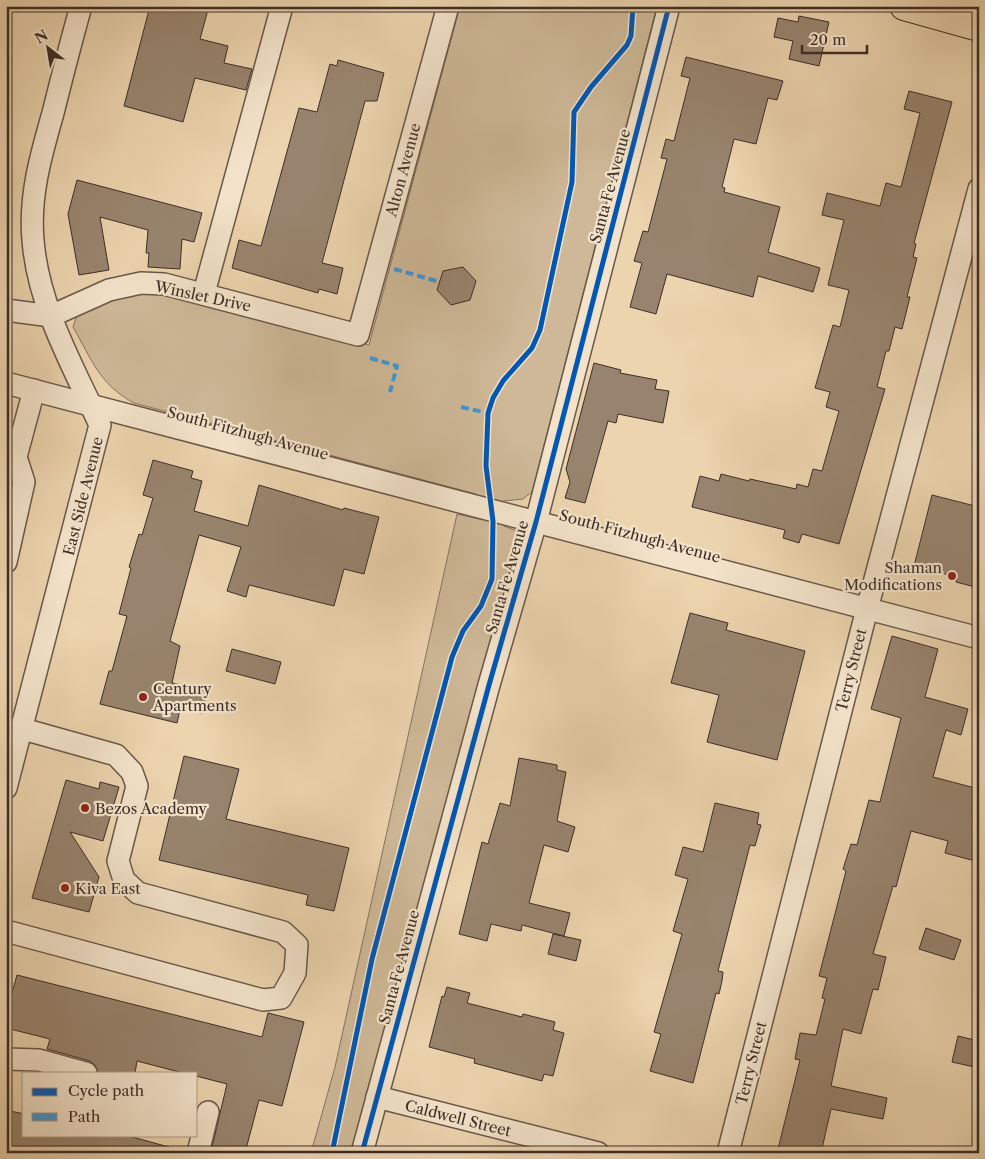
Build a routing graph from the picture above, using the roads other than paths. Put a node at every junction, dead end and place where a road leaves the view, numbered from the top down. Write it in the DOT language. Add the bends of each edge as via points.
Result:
graph roads {
  1 [pos="81,6"];
  2 [pos="282,6"];
  3 [pos="448,6"];
  4 [pos="669,6"];
  5 [pos="904,6"];
  6 [pos="979,27"];
  7 [pos="979,189"];
  8 [pos="204,293"];
  9 [pos="6,310"];
  10 [pos="51,316"];
  11 [pos="358,335"];
  12 [pos="6,383"];
  13 [pos="34,390"];
  14 [pos="91,405"];
  15 [pos="11,455"];
  16 [pos="536,522"];
  17 [pos="6,562"];
  18 [pos="867,609"];
  19 [pos="979,638"];
  20 [pos="23,729"];
  21 [pos="6,788"];
  22 [pos="6,931"];
  23 [pos="6,1059"];
  24 [pos="82,1072"];
  25 [pos="377,1097"];
  26 [pos="208,1112"];
  27 [pos="198,1153"];
  28 [pos="362,1153"];
  29 [pos="598,1153"];
  30 [pos="728,1153"];
  1 -- 10 [label="street, East Side Avenue" via="36,173 32,214 38,269"];
  2 -- 8 [label="street"];
  3 -- 11 [label="street, Alton Avenue"];
  4 -- 16 [label="street, Santa Fe Avenue"];
  5 -- 6 [label="main road"];
  7 -- 18 [label="street, Terry Street"];
  8 -- 10 [label="street, Winslet Drive" via="164,284 141,283 109,290"];
  8 -- 11 [label="street, Winslet Drive"];
  9 -- 10 [label="street"];
  10 -- 14 [label="street, East Side Avenue"];
  12 -- 13 [label="street, South Fitzhugh Avenue"];
  13 -- 14 [label="street, South Fitzhugh Avenue"];
  13 -- 15 [label="street"];
  14 -- 16 [label="street, South Fitzhugh Avenue"];
  14 -- 20 [label="street, East Side Avenue" via="100,425 99,437"];
  15 -- 17 [label="street" via="24,482"];
  16 -- 18 [label="street, South Fitzhugh Avenue"];
  16 -- 25 [label="street, Santa Fe Avenue" via="488,685"];
  18 -- 19 [label="street, South Fitzhugh Avenue"];
  18 -- 30 [label="street, Terry Street"];
  20 -- 21 [label="street, East Side Avenue"];
  20 -- 22 [label="street" via="116,755 132,772 137,786 118,861 124,880 138,893 283,932 297,945 295,974 281,998 262,1000"];
  23 -- 24 [label="street" via="39,1060"];
  25 -- 28 [label="street, Santa Fe Avenue"];
  25 -- 29 [label="street, Caldwell Street"];
  26 -- 27 [label="street"];
}
